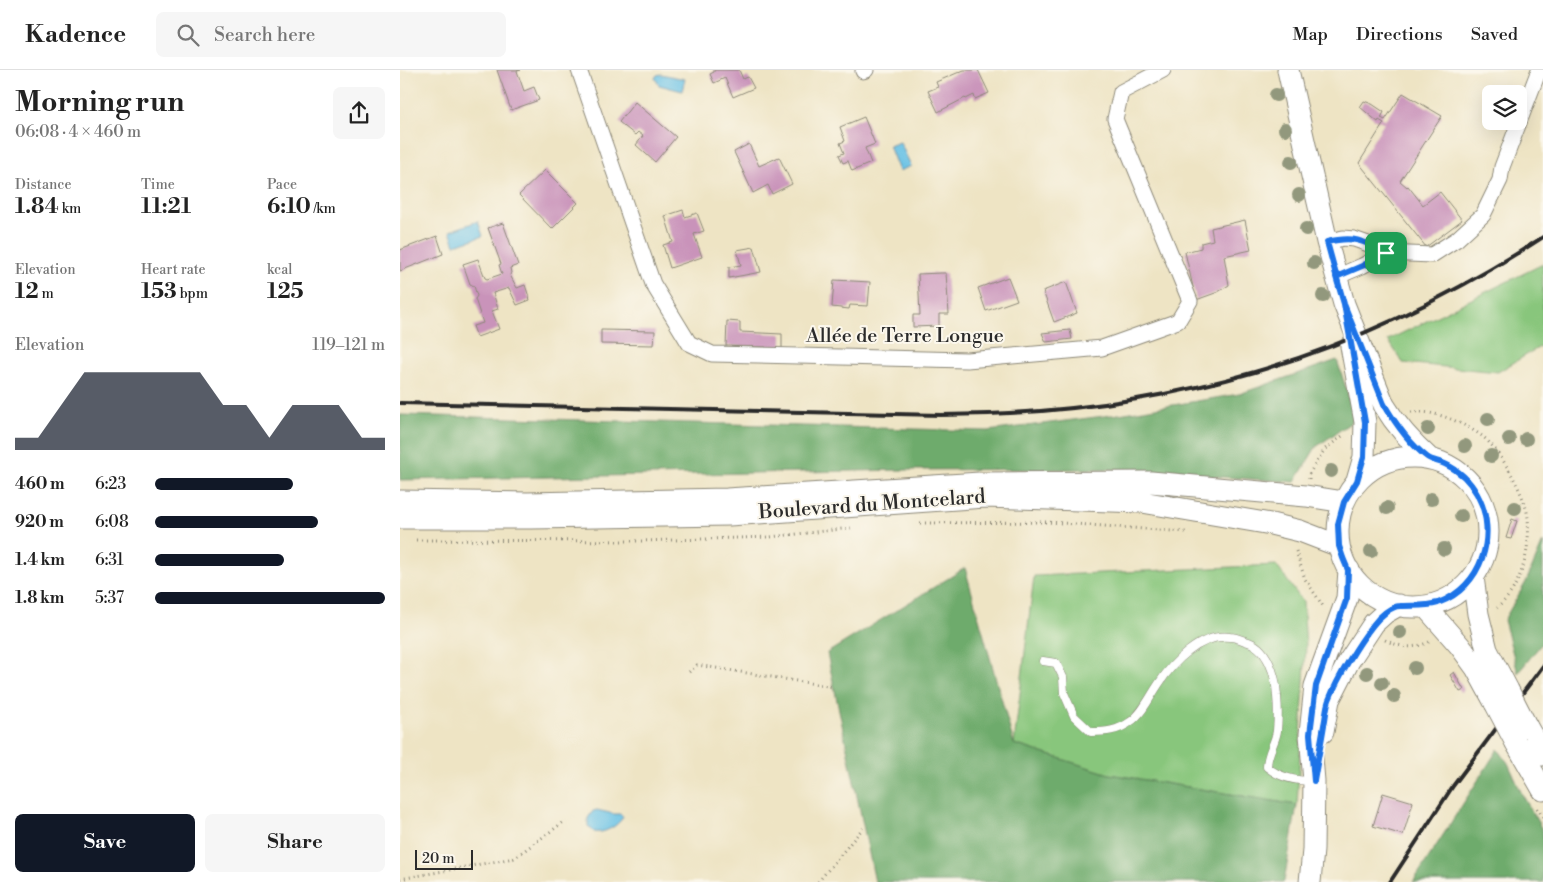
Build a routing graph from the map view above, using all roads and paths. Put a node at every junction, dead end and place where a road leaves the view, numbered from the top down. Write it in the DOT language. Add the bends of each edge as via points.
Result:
graph roads {
  1 [pos="579,70"];
  2 [pos="1163,70"];
  3 [pos="1288,70"];
  4 [pos="1539,70"];
  5 [pos="1327,242"];
  6 [pos="1386,253"];
  7 [pos="1336,277"];
  8 [pos="1344,304"];
  9 [pos="1409,412"];
  10 [pos="1348,431"];
  11 [pos="1429,458"];
  12 [pos="1357,481"];
  13 [pos="1308,483"];
  14 [pos="400,502"];
  15 [pos="1344,502"];
  16 [pos="400,518"];
  17 [pos="918,524"];
  18 [pos="858,528"];
  19 [pos="1188,532"];
  20 [pos="410,540"];
  21 [pos="1298,545"];
  22 [pos="1339,546"];
  23 [pos="1288,549"];
  24 [pos="1296,552"];
  25 [pos="1348,570"];
  26 [pos="1473,577"];
  27 [pos="1399,606"];
  28 [pos="1425,606"];
  29 [pos="1325,608"];
  30 [pos="1491,609"];
  31 [pos="1378,636"];
  32 [pos="1434,638"];
  33 [pos="1043,660"];
  34 [pos="689,672"];
  35 [pos="834,687"];
  36 [pos="1501,696"];
  37 [pos="1522,735"];
  38 [pos="1543,755"];
  39 [pos="1314,781"];
  40 [pos="1543,790"];
  41 [pos="565,821"];
  42 [pos="863,828"];
  43 [pos="400,879"];
  44 [pos="818,882"];
  45 [pos="1310,882"];
  1 -- 2 [label="street, Allée de Terre Longue" via="653,284 689,343 712,354 967,360 1102,348 1178,321 1190,301 1115,120 1121,92"];
  3 -- 5 [label="main road"];
  4 -- 6 [label="street" via="1500,180 1482,215 1457,239 1432,255"];
  5 -- 6 [label="street" via="1354,239"];
  5 -- 7 [label="main road"];
  6 -- 7 [label="street"];
  7 -- 8 [label="main road"];
  8 -- 11 [label="main road" via="1387,410 1416,447"];
  8 -- 12 [label="main road" via="1365,422 1364,457"];
  9 -- 30 [label="path" via="1422,411 1457,421 1484,437 1503,460 1518,488 1528,516 1528,548 1520,578 1507,600"];
  10 -- 13 [label="path" via="1325,449 1309,474"];
  11 -- 12 [label="main road" via="1390,460 1372,468"];
  11 -- 26 [label="main road" via="1450,467 1467,480 1483,506 1487,520 1486,550"];
  12 -- 15 [label="main road"];
  14 -- 15 [label="main road, Boulevard du Montcelard" via="727,499 980,483 1151,482"];
  15 -- 22 [label="main road" via="1338,524"];
  16 -- 22 [label="main road, Boulevard du Montcelard" via="729,515 994,497 1142,502 1271,524"];
  17 -- 19 [label="path" via="1048,522"];
  18 -- 20 [label="path" via="770,537 658,540"];
  21 -- 24 [label="path"];
  22 -- 25 [label="main road"];
  23 -- 24 [label="path"];
  24 -- 29 [label="path" via="1305,578"];
  25 -- 27 [label="main road" via="1371,594"];
  25 -- 39 [label="main road" via="1347,598 1316,686 1310,734"];
  26 -- 28 [label="main road" via="1452,596"];
  26 -- 36 [label="main road" via="1478,614"];
  27 -- 28 [label="main road"];
  27 -- 39 [label="main road" via="1374,623 1329,700"];
  28 -- 36 [label="main road"];
  31 -- 32 [label="path" via="1397,646 1417,647"];
  33 -- 39 [label="lane" via="1056,663 1074,716 1091,732 1109,732 1131,722 1162,679 1190,650 1206,641 1229,636 1251,642 1266,657 1275,676 1277,732 1267,757 1267,767 1301,781"];
  34 -- 35 [label="path" via="697,665"];
  36 -- 37 [label="main road, bridge"];
  37 -- 38 [label="main road"];
  37 -- 40 [label="main road"];
  39 -- 45 [label="main road"];
  41 -- 43 [label="path" via="514,858"];
  42 -- 44 [label="path"];
}
